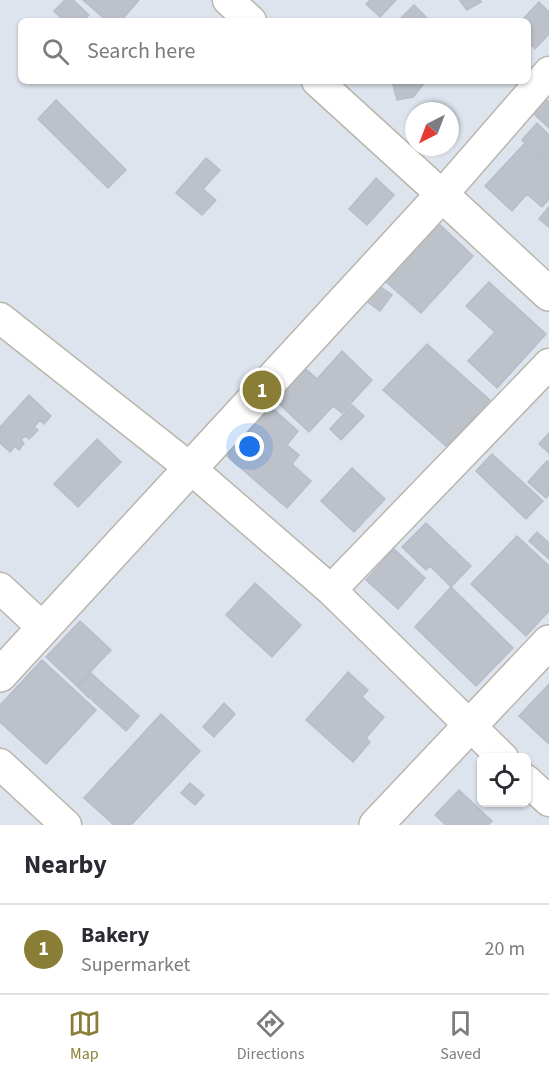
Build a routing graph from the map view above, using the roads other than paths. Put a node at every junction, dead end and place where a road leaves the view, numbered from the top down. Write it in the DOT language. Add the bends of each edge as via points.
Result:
graph roads {
  1 [pos="228,0"];
  2 [pos="248,18"];
  3 [pos="549,72"];
  4 [pos="320,84"];
  5 [pos="442,195"];
  6 [pos="549,294"];
  7 [pos="0,318"];
  8 [pos="549,364"];
  9 [pos="190,468"];
  10 [pos="0,588"];
  11 [pos="331,590"];
  12 [pos="43,628"];
  13 [pos="549,642"];
  14 [pos="0,675"];
  15 [pos="471,726"];
  16 [pos="498,753"];
  17 [pos="0,764"];
  18 [pos="531,785"];
  19 [pos="549,801"];
  20 [pos="66,825"];
  21 [pos="376,825"];
  1 -- 2 [label="street"];
  3 -- 5 [label="street"];
  4 -- 5 [label="street"];
  5 -- 6 [label="main road"];
  5 -- 9 [label="main road"];
  7 -- 9 [label="street"];
  8 -- 11 [label="street"];
  9 -- 11 [label="street"];
  9 -- 12 [label="main road"];
  10 -- 12 [label="street"];
  11 -- 15 [label="street"];
  12 -- 14 [label="main road"];
  13 -- 15 [label="main road"];
  15 -- 16 [label="street"];
  15 -- 21 [label="main road"];
  17 -- 20 [label="street"];
  18 -- 19 [label="street"];
}
